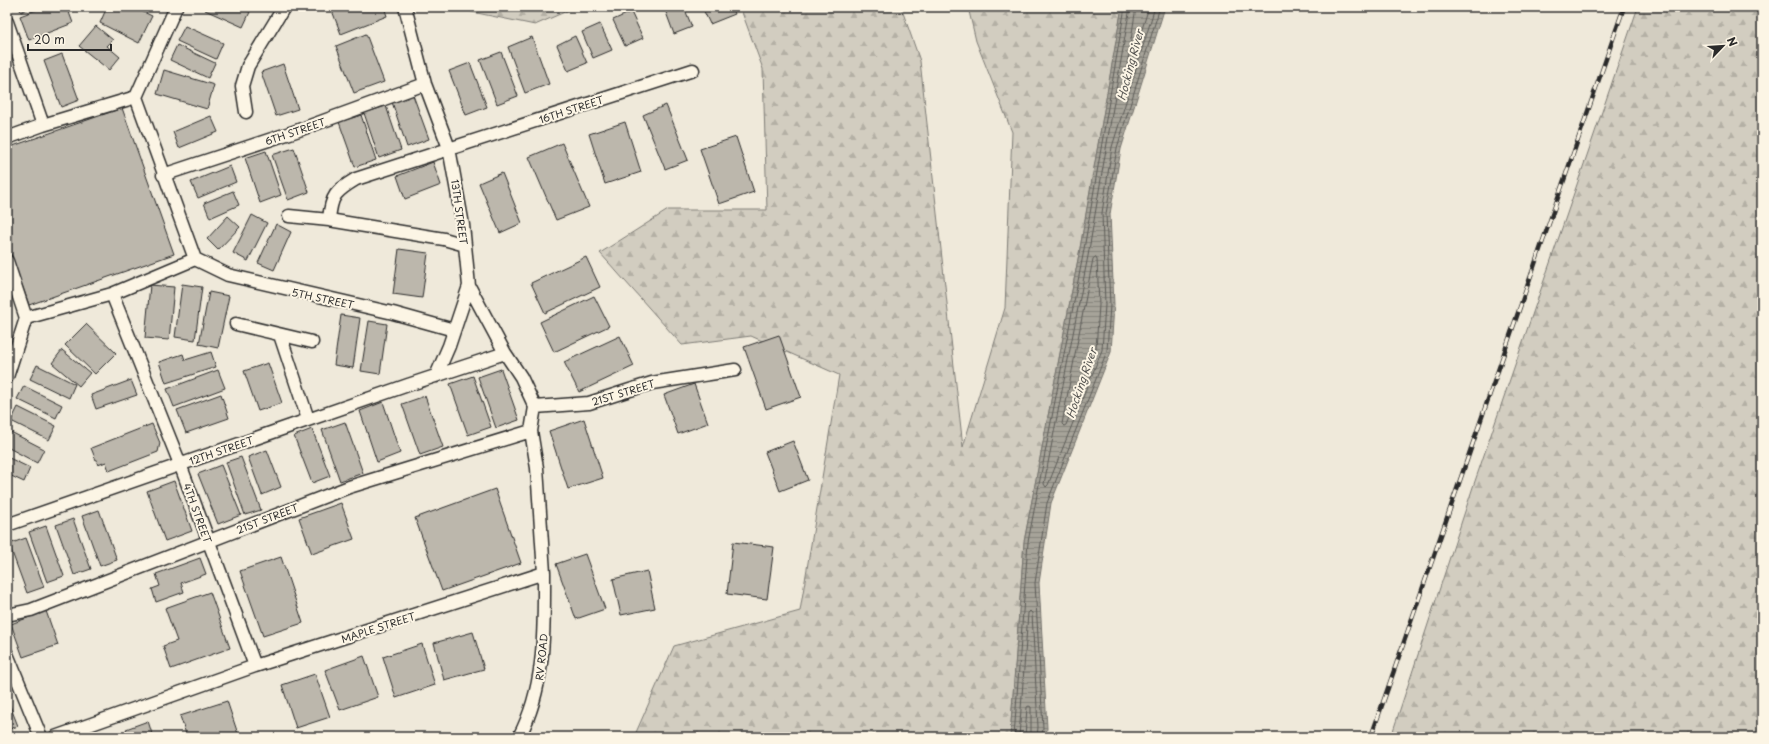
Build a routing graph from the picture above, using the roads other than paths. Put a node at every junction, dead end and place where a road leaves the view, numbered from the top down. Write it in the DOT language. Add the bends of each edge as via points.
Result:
graph roads {
  1 [pos="176,7"];
  2 [pos="284,7"];
  3 [pos="405,7"];
  4 [pos="7,22"];
  5 [pos="693,70"];
  6 [pos="425,84"];
  7 [pos="136,97"];
  8 [pos="246,112"];
  9 [pos="43,125"];
  10 [pos="7,138"];
  11 [pos="449,148"];
  12 [pos="163,175"];
  13 [pos="288,216"];
  14 [pos="329,220"];
  15 [pos="465,245"];
  16 [pos="195,260"];
  17 [pos="7,261"];
  18 [pos="469,286"];
  19 [pos="112,294"];
  20 [pos="26,318"];
  21 [pos="236,324"];
  22 [pos="454,330"];
  23 [pos="280,335"];
  24 [pos="312,342"];
  25 [pos="505,353"];
  26 [pos="735,370"];
  27 [pos="436,376"];
  28 [pos="7,377"];
  29 [pos="535,407"];
  30 [pos="308,419"];
  31 [pos="531,431"];
  32 [pos="180,464"];
  33 [pos="7,525"];
  34 [pos="208,541"];
  35 [pos="544,573"];
  36 [pos="7,615"];
  37 [pos="7,654"];
  38 [pos="255,666"];
  39 [pos="41,737"];
  40 [pos="55,737"];
  41 [pos="519,737"];
  1 -- 7 [label="lane"];
  2 -- 8 [label="lane" via="248,66 242,86"];
  3 -- 6 [label="lane, 13TH STREET"];
  4 -- 9 [label="lane"];
  5 -- 11 [label="lane, 16TH STREET"];
  6 -- 11 [label="lane, 13TH STREET"];
  6 -- 12 [label="lane, 6TH STREET" via="296,131"];
  7 -- 9 [label="lane"];
  7 -- 12 [label="lane"];
  9 -- 10 [label="lane"];
  11 -- 14 [label="lane, 16TH STREET" via="356,179 340,188 330,203"];
  11 -- 15 [label="lane, 13TH STREET" via="464,225"];
  12 -- 16 [label="lane"];
  13 -- 14 [label="lane"];
  14 -- 15 [label="lane" via="444,239"];
  15 -- 18 [label="lane, 13TH STREET"];
  16 -- 19 [label="lane"];
  16 -- 22 [label="lane, 5TH STREET" via="228,275 393,313"];
  17 -- 20 [label="lane"];
  18 -- 22 [label="lane"];
  18 -- 25 [label="lane, 13TH STREET"];
  19 -- 20 [label="lane"];
  19 -- 32 [label="lane, 4TH STREET"];
  20 -- 28 [label="lane"];
  21 -- 23 [label="lane"];
  22 -- 27 [label="lane"];
  23 -- 24 [label="lane"];
  23 -- 30 [label="lane"];
  25 -- 27 [label="lane, 12TH STREET"];
  25 -- 29 [label="lane, 13TH STREET" via="521,377"];
  26 -- 29 [label="lane, 21ST STREET" via="652,382 589,403"];
  27 -- 30 [label="lane, 12TH STREET"];
  29 -- 31 [label="lane"];
  30 -- 32 [label="lane, 12TH STREET"];
  31 -- 34 [label="lane, 21ST STREET" via="349,487"];
  31 -- 35 [label="lane" via="537,468"];
  32 -- 33 [label="lane, 12TH STREET"];
  32 -- 34 [label="lane, 4TH STREET"];
  34 -- 36 [label="lane, 21ST STREET" via="31,610"];
  34 -- 38 [label="lane, 4TH STREET"];
  35 -- 38 [label="lane, MAPLE STREET"];
  35 -- 41 [label="lane, RV ROAD" via="543,659 531,710"];
  37 -- 39 [label="lane"];
  38 -- 40 [label="lane, MAPLE STREET"];
}
